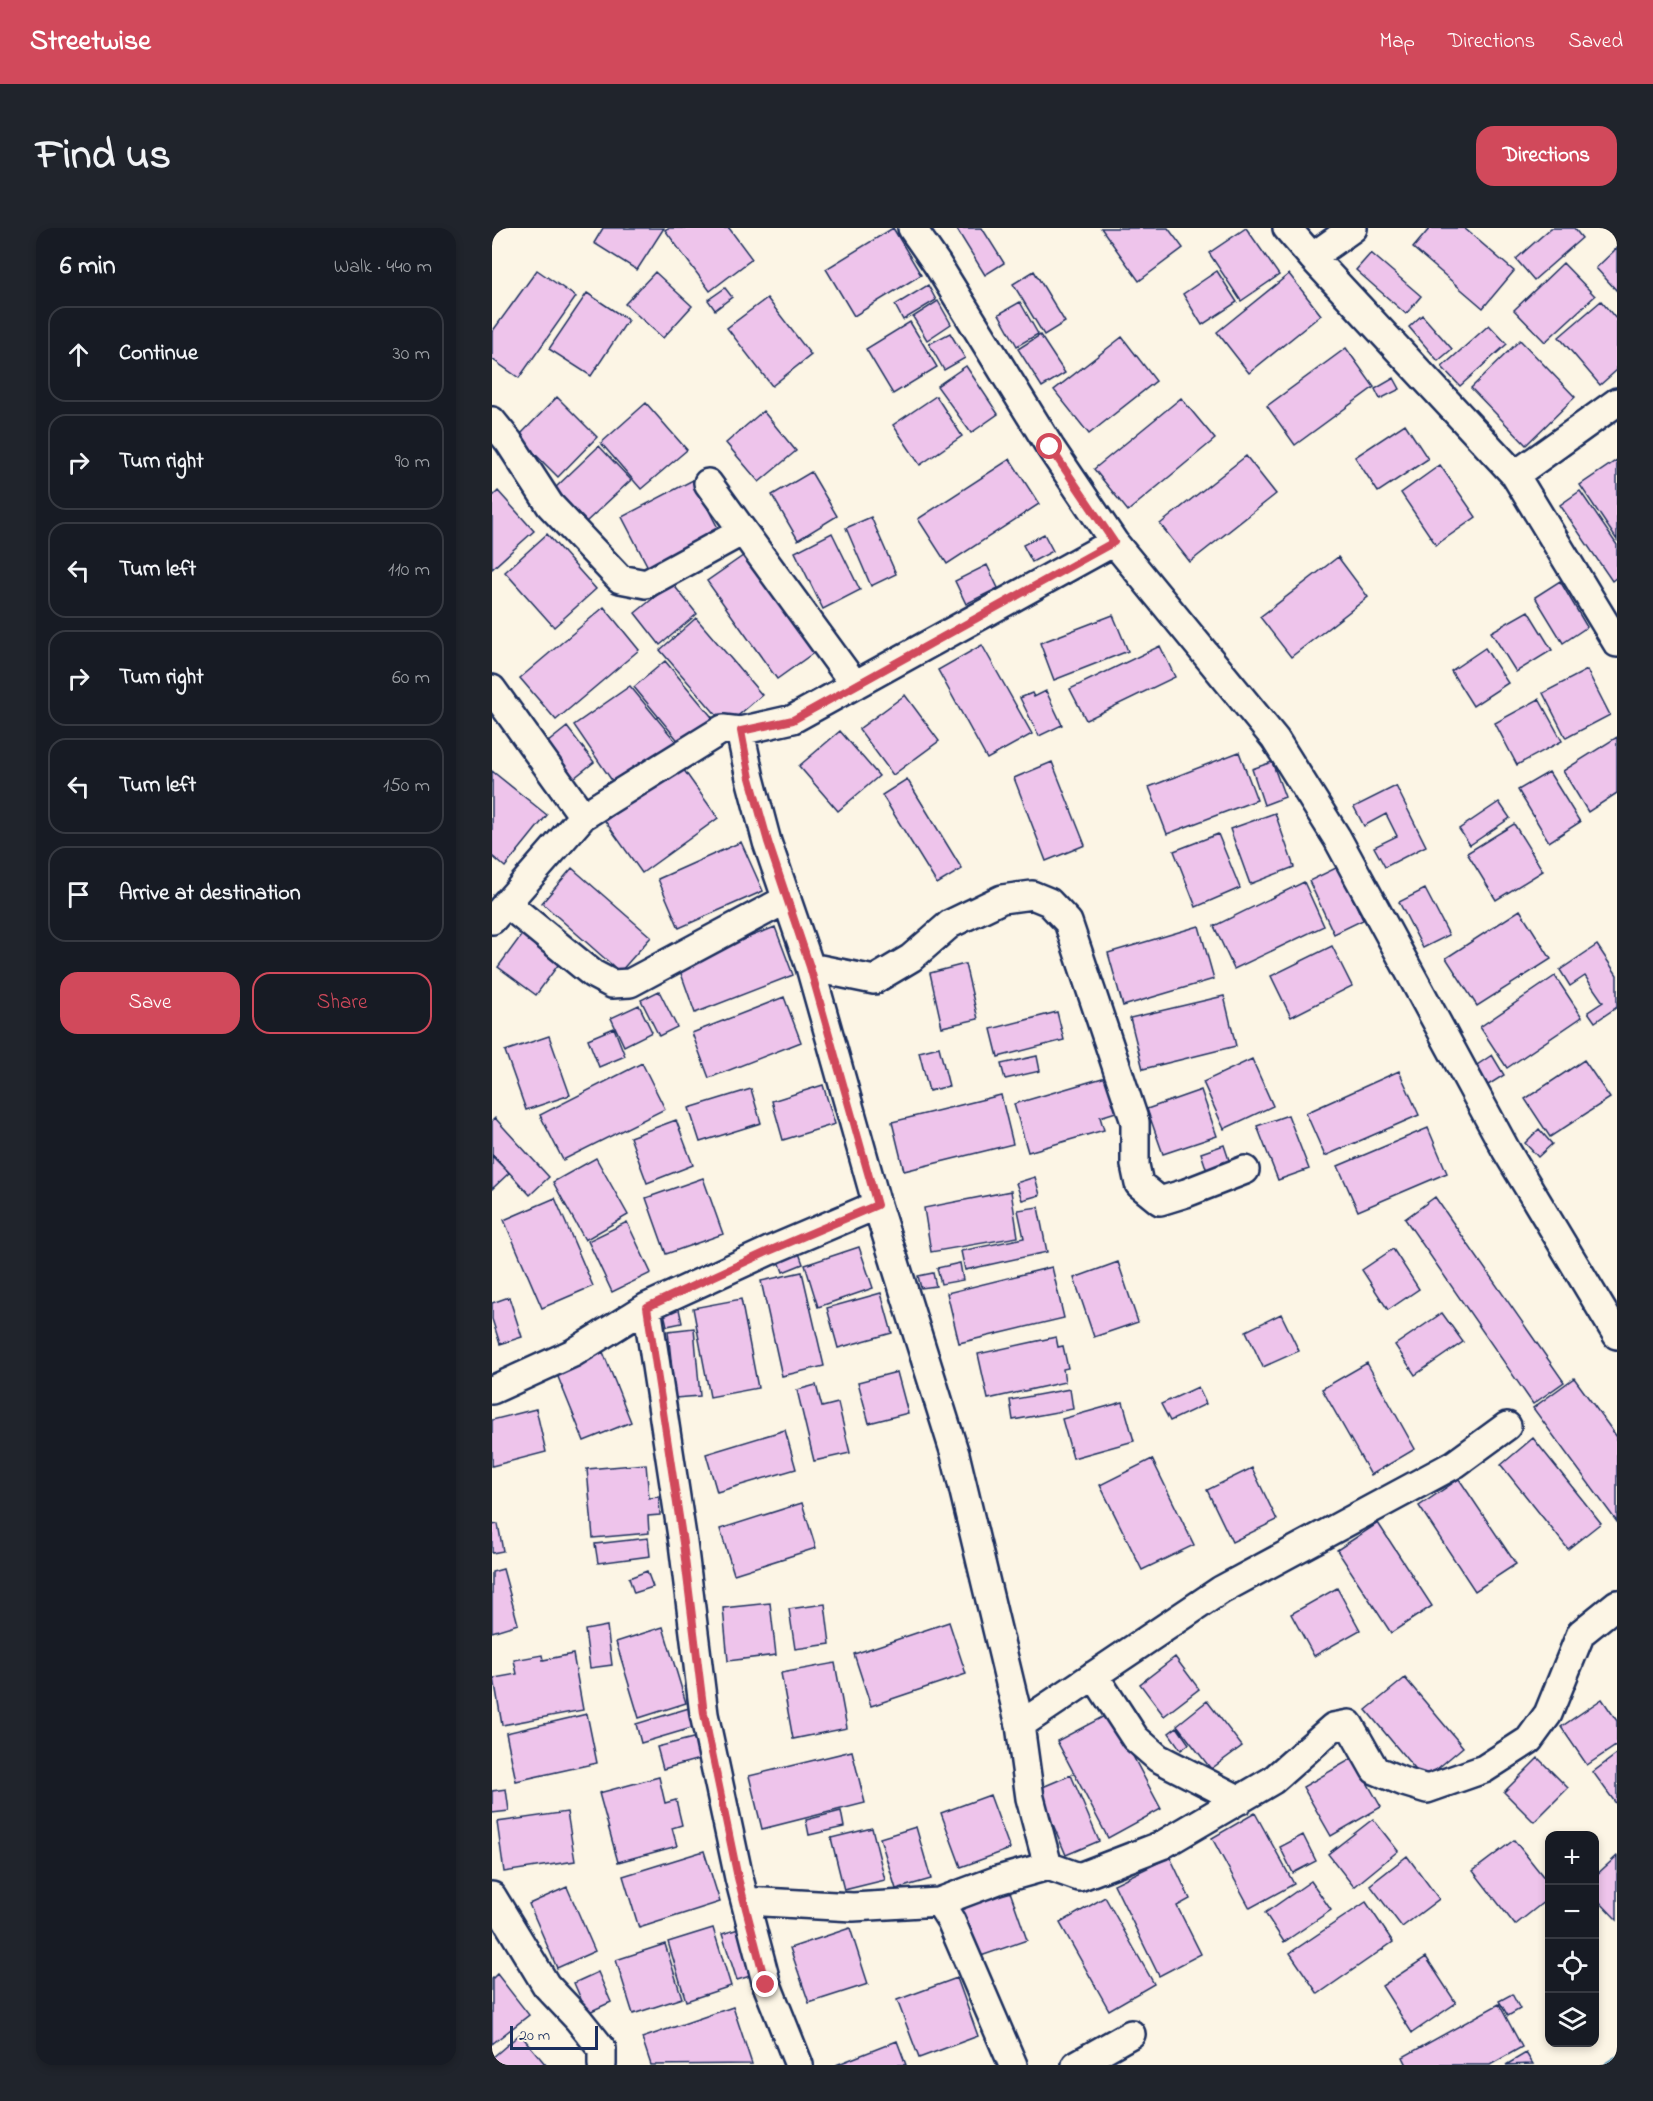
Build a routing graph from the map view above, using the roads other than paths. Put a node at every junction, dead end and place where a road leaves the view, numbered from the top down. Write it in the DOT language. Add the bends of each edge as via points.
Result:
graph roads {
  1 [pos="912,228"];
  2 [pos="1287,228"];
  3 [pos="1353,228"];
  4 [pos="1312,257"];
  5 [pos="1617,402"];
  6 [pos="492,421"];
  7 [pos="1515,475"];
  8 [pos="708,483"];
  9 [pos="743,531"];
  10 [pos="1114,542"];
  11 [pos="1617,643"];
  12 [pos="855,685"];
  13 [pos="492,689"];
  14 [pos="741,731"];
  15 [pos="583,816"];
  16 [pos="787,899"];
  17 [pos="500,901"];
  18 [pos="810,967"];
  19 [pos="1245,1170"];
  20 [pos="877,1205"];
  21 [pos="647,1307"];
  22 [pos="1617,1335"];
  23 [pos="492,1389"];
  24 [pos="1507,1426"];
  25 [pos="1617,1604"];
  26 [pos="1094,1675"];
  27 [pos="1020,1725"];
  28 [pos="1240,1800"];
  29 [pos="1048,1866"];
  30 [pos="492,1896"];
  31 [pos="745,1902"];
  32 [pos="939,1902"];
  33 [pos="1131,2034"];
  34 [pos="602,2065"];
  35 [pos="799,2065"];
  36 [pos="1013,2065"];
  37 [pos="1076,2065"];
  1 -- 10 [label="street"];
  2 -- 4 [label="street"];
  3 -- 4 [label="street"];
  4 -- 7 [label="street"];
  5 -- 7 [label="street"];
  6 -- 9 [label="street" via="550,505 620,579 646,584"];
  7 -- 11 [label="street"];
  8 -- 9 [label="street"];
  9 -- 12 [label="street"];
  10 -- 12 [label="street"];
  10 -- 22 [label="street" via="1275,739 1337,838 1506,1150"];
  12 -- 14 [label="street" via="793,720"];
  13 -- 15 [label="street"];
  14 -- 15 [label="street" via="723,729"];
  14 -- 16 [label="street" via="750,778"];
  15 -- 17 [label="street"];
  16 -- 17 [label="street" via="630,983 612,984 593,974"];
  16 -- 18 [label="street"];
  18 -- 19 [label="street" via="874,980 911,958 950,924 1002,899 1032,895 1048,902 1068,922 1135,1122 1139,1184 1160,1201"];
  18 -- 20 [label="street"];
  20 -- 21 [label="street"];
  20 -- 27 [label="street" via="955,1454"];
  21 -- 23 [label="street" via="573,1353"];
  21 -- 31 [label="street" via="704,1714"];
  24 -- 26 [label="street" via="1455,1464 1221,1590"];
  25 -- 28 [label="street" via="1581,1633 1548,1714 1529,1740 1484,1769 1427,1789 1404,1782 1375,1770 1349,1724 1333,1727 1273,1780"];
  26 -- 27 [label="street"];
  26 -- 28 [label="street" via="1135,1738 1158,1758"];
  27 -- 29 [label="street" via="1030,1798"];
  28 -- 29 [label="street" via="1162,1845 1079,1877"];
  29 -- 32 [label="street"];
  30 -- 34 [label="street" via="546,1985 602,2049"];
  31 -- 32 [label="street" via="853,1907"];
  31 -- 35 [label="street" via="766,1985"];
  32 -- 36 [label="street" via="951,1921"];
  33 -- 37 [label="street"];
}
